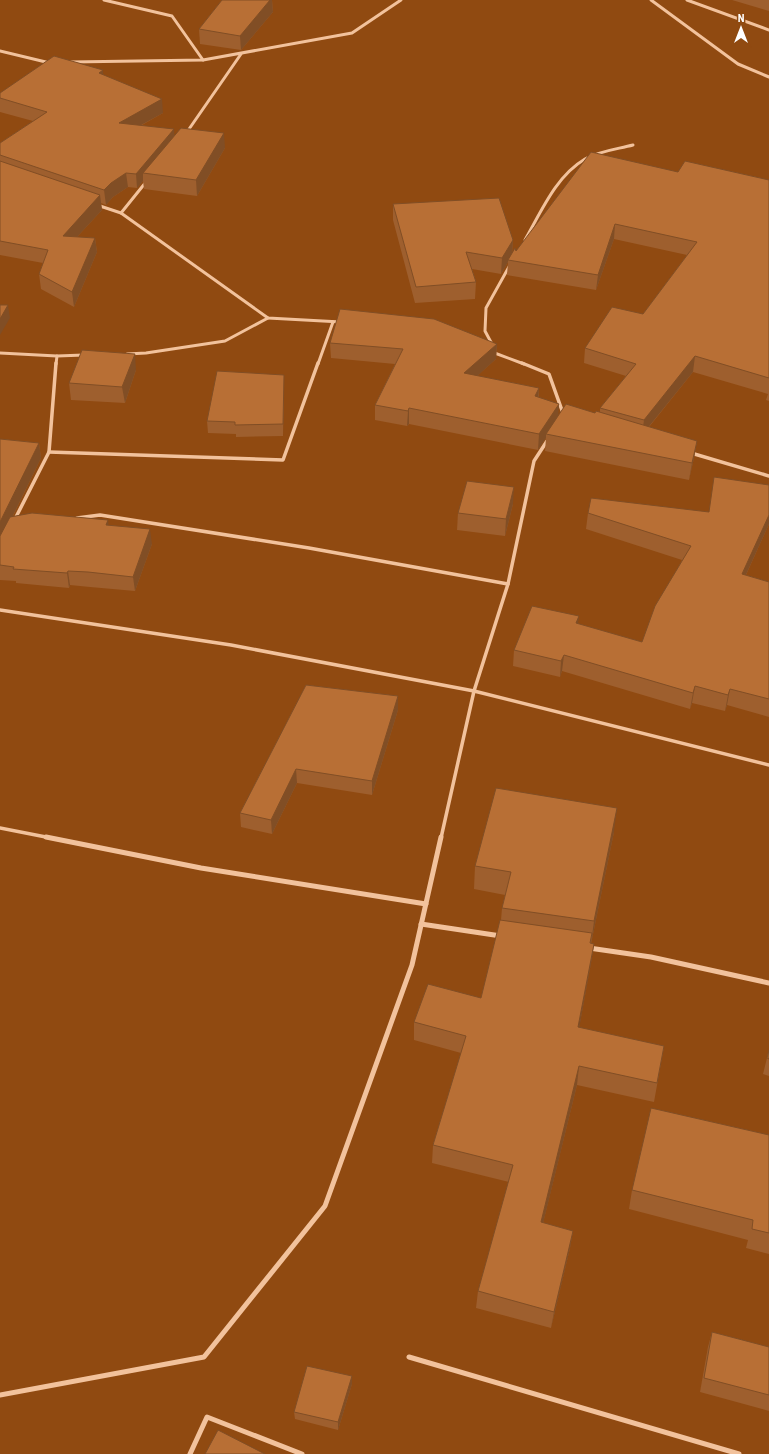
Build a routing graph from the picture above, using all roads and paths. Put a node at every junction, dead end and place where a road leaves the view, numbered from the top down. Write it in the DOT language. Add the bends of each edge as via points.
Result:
graph roads {
  1 [pos="104,0"];
  2 [pos="401,0"];
  3 [pos="651,0"];
  4 [pos="687,0"];
  5 [pos="769,30"];
  6 [pos="0,51"];
  7 [pos="241,54"];
  8 [pos="203,60"];
  9 [pos="54,62"];
  10 [pos="69,62"];
  11 [pos="769,77"];
  12 [pos="186,134"];
  13 [pos="633,145"];
  14 [pos="151,176"];
  15 [pos="93,203"];
  16 [pos="122,213"];
  17 [pos="524,241"];
  18 [pos="513,260"];
  19 [pos="268,318"];
  20 [pos="333,322"];
  21 [pos="345,322"];
  22 [pos="485,350"];
  23 [pos="0,352"];
  24 [pos="124,354"];
  25 [pos="87,355"];
  26 [pos="498,355"];
  27 [pos="57,356"];
  28 [pos="564,416"];
  29 [pos="571,418"];
  30 [pos="560,422"];
  31 [pos="551,435"];
  32 [pos="49,452"];
  33 [pos="685,452"];
  34 [pos="769,476"];
  35 [pos="70,519"];
  36 [pos="14,521"];
  37 [pos="508,584"];
  38 [pos="0,610"];
  39 [pos="474,690"];
  40 [pos="769,765"];
  41 [pos="0,828"];
  42 [pos="426,904"];
  43 [pos="421,924"];
  44 [pos="506,936"];
  45 [pos="582,947"];
  46 [pos="769,983"];
  47 [pos="409,1357"];
  48 [pos="0,1395"];
  49 [pos="190,1454"];
  50 [pos="302,1454"];
  51 [pos="739,1454"];
  1 -- 8 [label="street" via="172,16"];
  2 -- 7 [label="street" via="352,33"];
  3 -- 11 [label="street" via="738,64"];
  4 -- 5 [label="street"];
  6 -- 9 [label="street" via="47,63"];
  7 -- 8 [label="street"];
  7 -- 12 [label="street"];
  8 -- 10 [label="street"];
  13 -- 17 [label="street" via="587,158 574,166 563,177"];
  14 -- 16 [label="street"];
  15 -- 16 [label="street"];
  16 -- 19 [label="street"];
  18 -- 26 [label="street" via="486,308 485,331"];
  19 -- 20 [label="street"];
  19 -- 24 [label="street" via="225,341"];
  20 -- 21 [label="street"];
  20 -- 32 [label="street" via="283,460"];
  22 -- 26 [label="street"];
  23 -- 27 [label="street"];
  25 -- 27 [label="street"];
  26 -- 28 [label="street" via="549,374"];
  27 -- 32 [label="street"];
  28 -- 29 [label="street"];
  28 -- 30 [label="street"];
  31 -- 37 [label="street" via="534,461"];
  32 -- 36 [label="street"];
  33 -- 34 [label="street"];
  35 -- 37 [label="street" via="100,515 309,548"];
  37 -- 39 [label="street"];
  38 -- 39 [label="street" via="231,645"];
  39 -- 40 [label="street"];
  39 -- 42 [label="street"];
  41 -- 42 [label="street" via="201,868"];
  42 -- 43 [label="street"];
  43 -- 44 [label="street"];
  43 -- 48 [label="street" via="412,965 325,1206 204,1357"];
  45 -- 46 [label="street" via="651,957"];
  47 -- 51 [label="street"];
  49 -- 50 [label="street" via="207,1417"];
}
